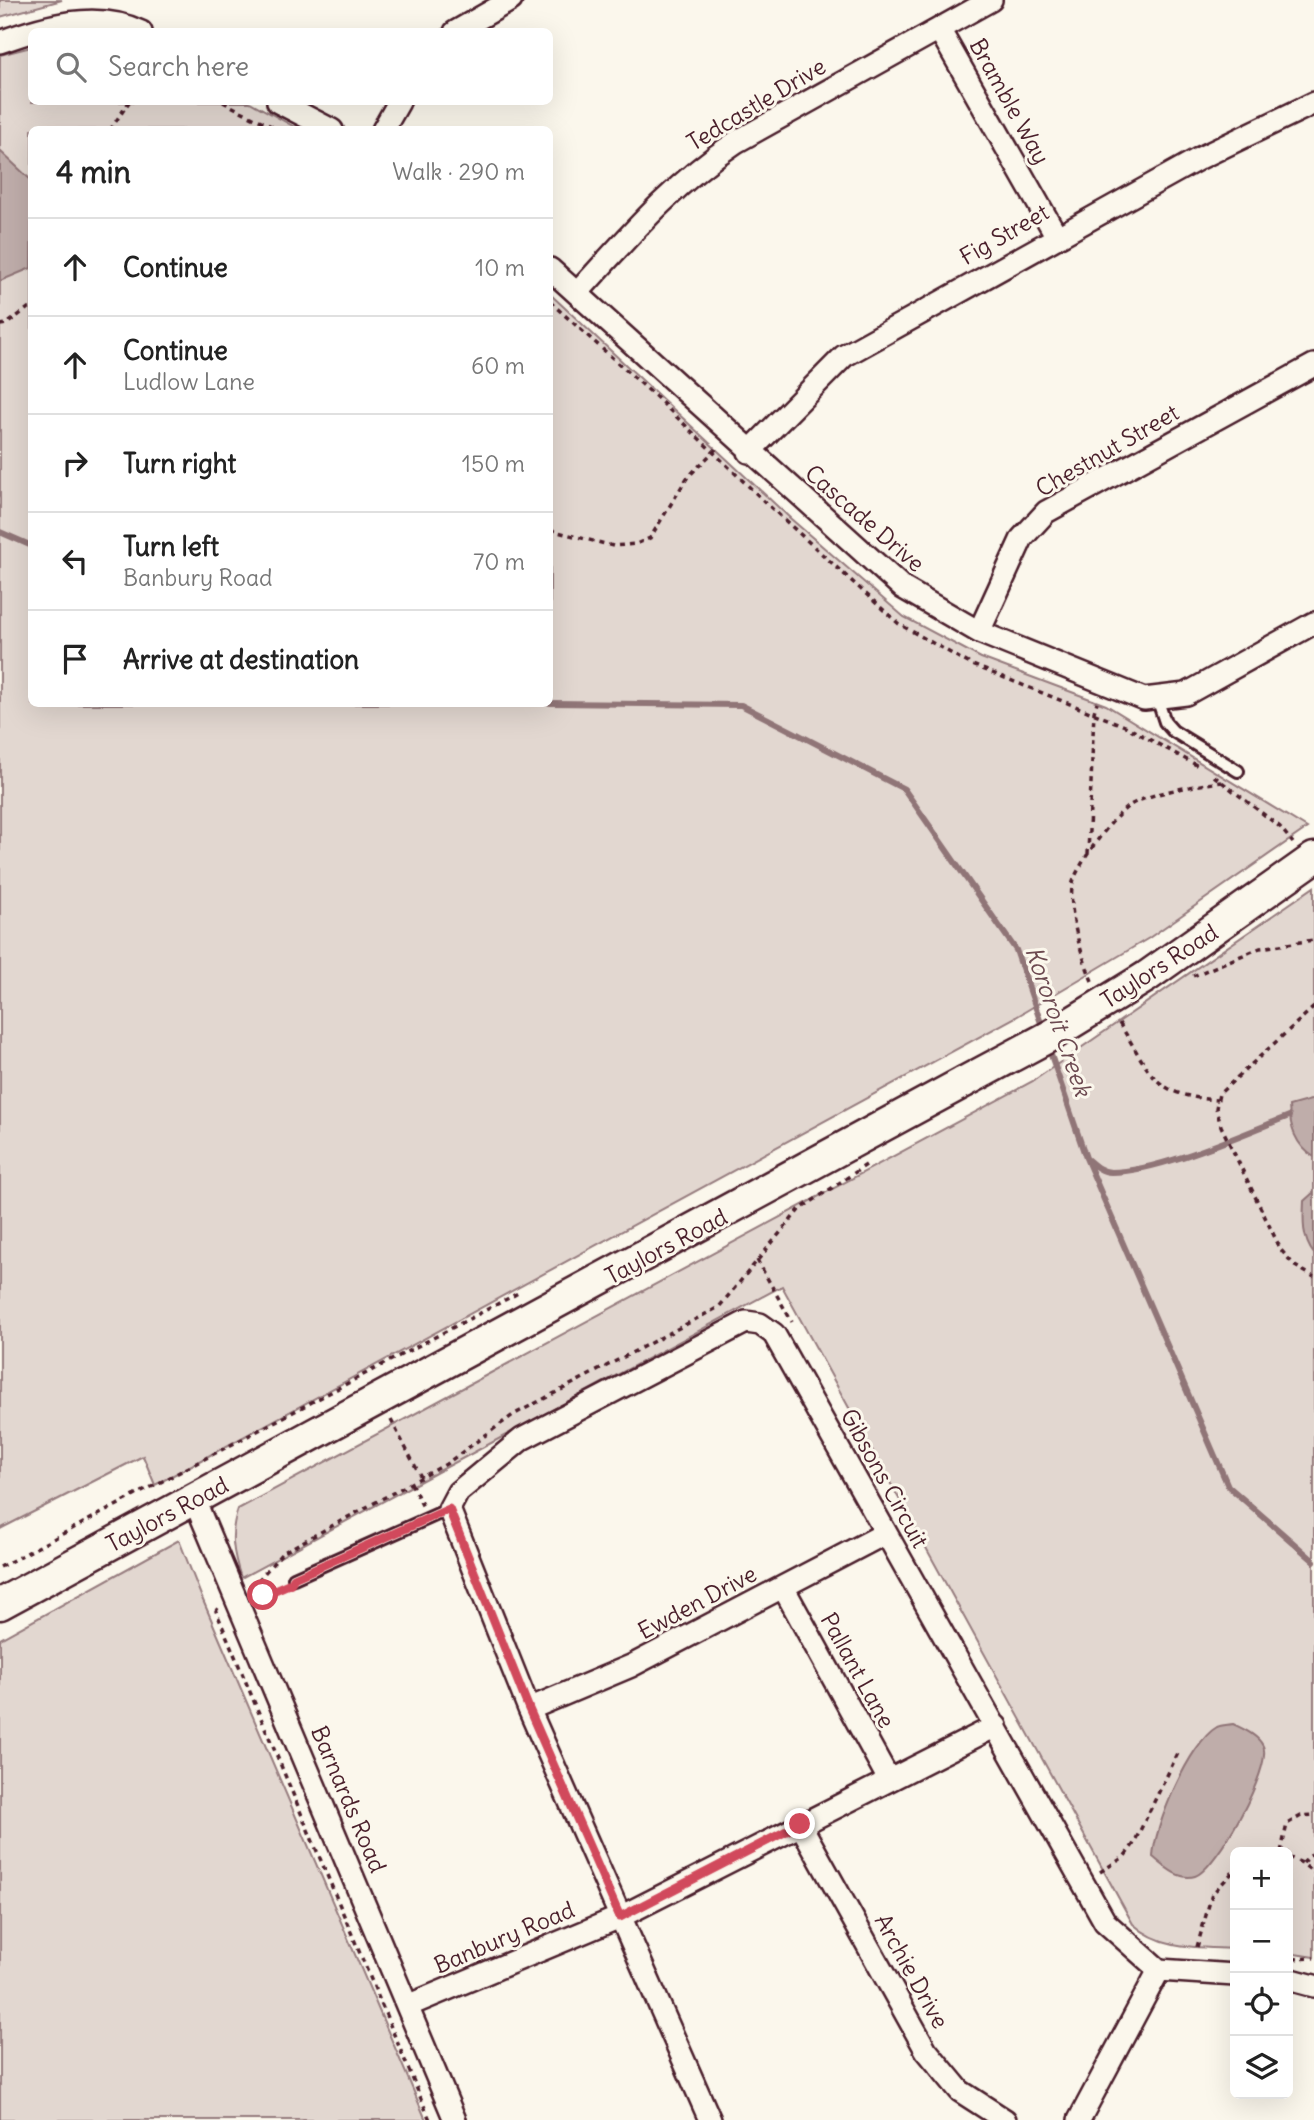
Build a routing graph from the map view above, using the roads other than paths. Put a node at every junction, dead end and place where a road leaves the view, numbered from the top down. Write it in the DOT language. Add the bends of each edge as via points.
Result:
graph roads {
  1 [pos="511,0"];
  2 [pos="991,0"];
  3 [pos="101,10"];
  4 [pos="40,28"];
  5 [pos="133,28"];
  6 [pos="463,28"];
  7 [pos="939,29"];
  8 [pos="28,32"];
  9 [pos="0,42"];
  10 [pos="1314,103"];
  11 [pos="284,105"];
  12 [pos="397,105"];
  13 [pos="324,126"];
  14 [pos="385,126"];
  15 [pos="1056,235"];
  16 [pos="553,271"];
  17 [pos="578,292"];
  18 [pos="1314,365"];
  19 [pos="749,452"];
  20 [pos="1314,623"];
  21 [pos="979,632"];
  22 [pos="1157,698"];
  23 [pos="1238,771"];
  24 [pos="1314,858"];
  25 [pos="194,1499"];
  26 [pos="449,1509"];
  27 [pos="886,1533"];
  28 [pos="294,1578"];
  29 [pos="783,1587"];
  30 [pos="0,1604"];
  31 [pos="529,1709"];
  32 [pos="996,1726"];
  33 [pos="888,1778"];
  34 [pos="800,1824"];
  35 [pos="620,1917"];
  36 [pos="1159,1970"];
  37 [pos="1230,1975"];
  38 [pos="1293,1980"];
  39 [pos="1314,1986"];
  40 [pos="407,2006"];
  41 [pos="455,2120"];
  42 [pos="710,2120"];
  43 [pos="1005,2120"];
  44 [pos="1079,2120"];
  1 -- 6 [label="street"];
  2 -- 7 [label="street, Tedcastle Drive"];
  3 -- 4 [label="street"];
  3 -- 5 [label="street"];
  7 -- 15 [label="street, Bramble Way"];
  7 -- 17 [label="street, Tedcastle Drive" via="700,165 670,191"];
  8 -- 9 [label="street"];
  10 -- 15 [label="street, Fig Street"];
  11 -- 13 [label="street"];
  12 -- 14 [label="street"];
  15 -- 19 [label="street, Fig Street" via="844,356"];
  16 -- 17 [label="street, Cascade Drive"];
  17 -- 19 [label="street, Cascade Drive"];
  18 -- 21 [label="street, Chestnut Street" via="1046,513 1022,538"];
  19 -- 21 [label="street, Cascade Drive" via="903,588"];
  20 -- 22 [label="street, Cascade Drive" via="1186,694"];
  21 -- 22 [label="street, Cascade Drive" via="1144,699"];
  22 -- 23 [label="lane" via="1173,731"];
  24 -- 25 [label="street, Taylors Road, bridge" via="1146,977 1050,1036"];
  25 -- 30 [label="street, Taylors Road"];
  25 -- 40 [label="street, Barnards Road"];
  26 -- 27 [label="street, Gibsons Circuit" via="458,1492 522,1439 746,1322 760,1324 774,1334"];
  26 -- 28 [label="lane"];
  26 -- 31 [label="street"];
  27 -- 29 [label="street, Ewden Drive"];
  27 -- 32 [label="street, Gibsons Circuit"];
  29 -- 31 [label="street, Ewden Drive" via="631,1666"];
  29 -- 33 [label="street, Pallant Lane"];
  31 -- 35 [label="street"];
  32 -- 33 [label="street, Banbury Road"];
  32 -- 36 [label="street, Gibsons Circuit" via="1105,1922"];
  33 -- 34 [label="street, Banbury Road"];
  34 -- 35 [label="street, Banbury Road"];
  34 -- 43 [label="street, Archie Drive" via="926,2050 960,2091"];
  35 -- 40 [label="street, Banbury Road"];
  35 -- 42 [label="street"];
  36 -- 37 [label="street"];
  36 -- 44 [label="street"];
  38 -- 39 [label="street"];
  40 -- 41 [label="street, Barnards Road"];
}
